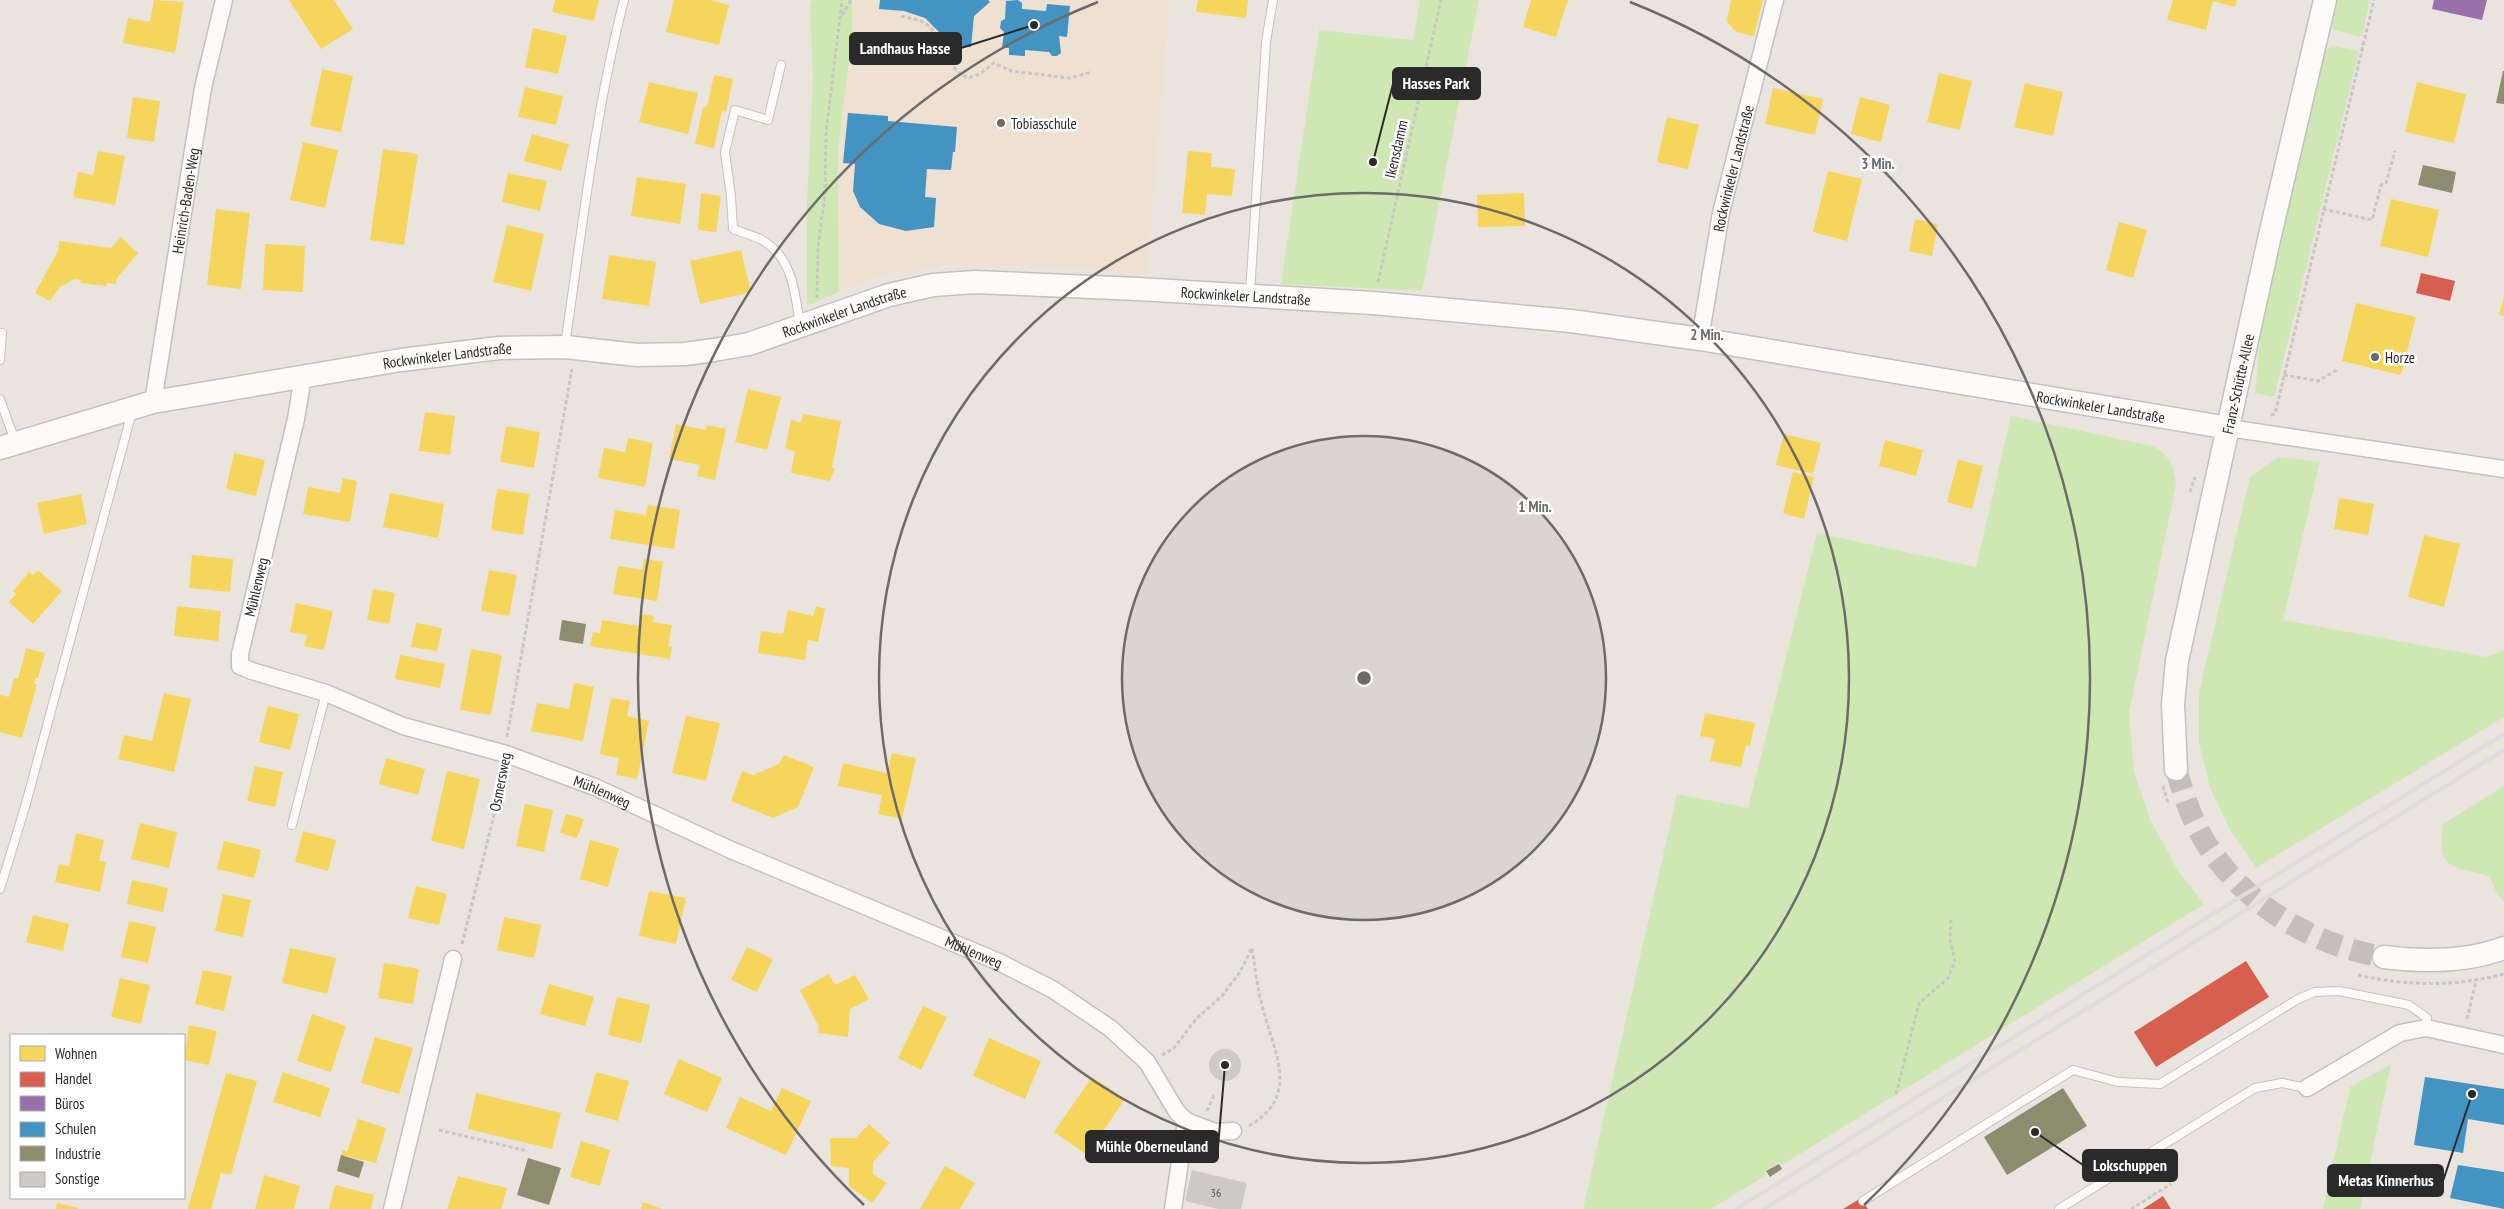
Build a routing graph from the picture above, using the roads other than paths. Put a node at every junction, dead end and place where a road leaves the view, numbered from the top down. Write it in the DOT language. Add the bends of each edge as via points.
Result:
graph roads {
  1 [pos="224,0"];
  2 [pos="624,0"];
  3 [pos="1273,0"];
  4 [pos="1775,0"];
  5 [pos="2325,0"];
  6 [pos="781,66"];
  7 [pos="1250,295"];
  8 [pos="809,323"];
  9 [pos="2,333"];
  10 [pos="1700,339"];
  11 [pos="565,348"];
  12 [pos="0,360"];
  13 [pos="303,376"];
  14 [pos="0,399"];
  15 [pos="143,405"];
  16 [pos="2229,428"];
  17 [pos="8,446"];
  18 [pos="2504,469"];
  19 [pos="326,693"];
  20 [pos="2176,769"];
  21 [pos="292,825"];
  22 [pos="0,889"];
  23 [pos="2504,948"];
  24 [pos="2384,957"];
  25 [pos="452,959"];
  26 [pos="2426,1028"];
  27 [pos="2504,1045"];
  28 [pos="2307,1088"];
  29 [pos="1186,1121"];
  30 [pos="1233,1132"];
  31 [pos="1863,1201"];
  32 [pos="392,1209"];
  33 [pos="1173,1209"];
  34 [pos="2059,1209"];
  1 -- 15 [label="street, Heinrich-Baden-Weg" via="202,88"];
  2 -- 11 [label="lane" via="615,33"];
  3 -- 7 [label="lane" via="1266,42"];
  4 -- 10 [label="street, Rockwinkeler Landstraße" via="1721,213"];
  5 -- 16 [label="main road, Franz-Schütte-Allee"];
  6 -- 8 [label="lane" via="768,120 735,110 725,152 733,229 762,240 780,254 792,276"];
  7 -- 8 [label="main road, Rockwinkeler Landstraße" via="1018,283 933,285 888,295"];
  7 -- 10 [label="main road, Rockwinkeler Landstraße" via="1373,302 1571,321"];
  8 -- 11 [label="main road, Rockwinkeler Landstraße" via="749,344 685,354 637,355"];
  9 -- 12 [label="lane"];
  10 -- 16 [label="main road, Rockwinkeler Landstraße"];
  11 -- 13 [label="main road, Rockwinkeler Landstraße" via="498,348"];
  13 -- 15 [label="main road, Rockwinkeler Landstraße"];
  13 -- 19 [label="street, Mühlenweg" via="296,419 240,654 240,666"];
  14 -- 17 [label="lane"];
  15 -- 17 [label="main road, Rockwinkeler Landstraße"];
  15 -- 22 [label="lane"];
  16 -- 18 [label="street, Rockwinkeler Landstraße"];
  16 -- 20 [label="main road, Franz-Schütte-Allee" via="2177,661 2173,712"];
  19 -- 21 [label="lane"];
  19 -- 29 [label="street, Mühlenweg" via="403,726 506,754 595,787 777,870 999,962 1052,989 1110,1028 1147,1062 1177,1112"];
  23 -- 24 [label="main road" via="2440,960"];
  25 -- 32 [label="street"];
  26 -- 27 [label="street"];
  26 -- 28 [label="street" via="2400,1033"];
  26 -- 31 [label="lane" via="2426,1018 2409,1005 2339,992 2315,992 2298,999 2160,1084 2118,1082 2073,1070"];
  28 -- 34 [label="lane" via="2282,1083 2255,1088"];
  29 -- 30 [label="street" via="1214,1132"];
  29 -- 33 [label="street"];
}
